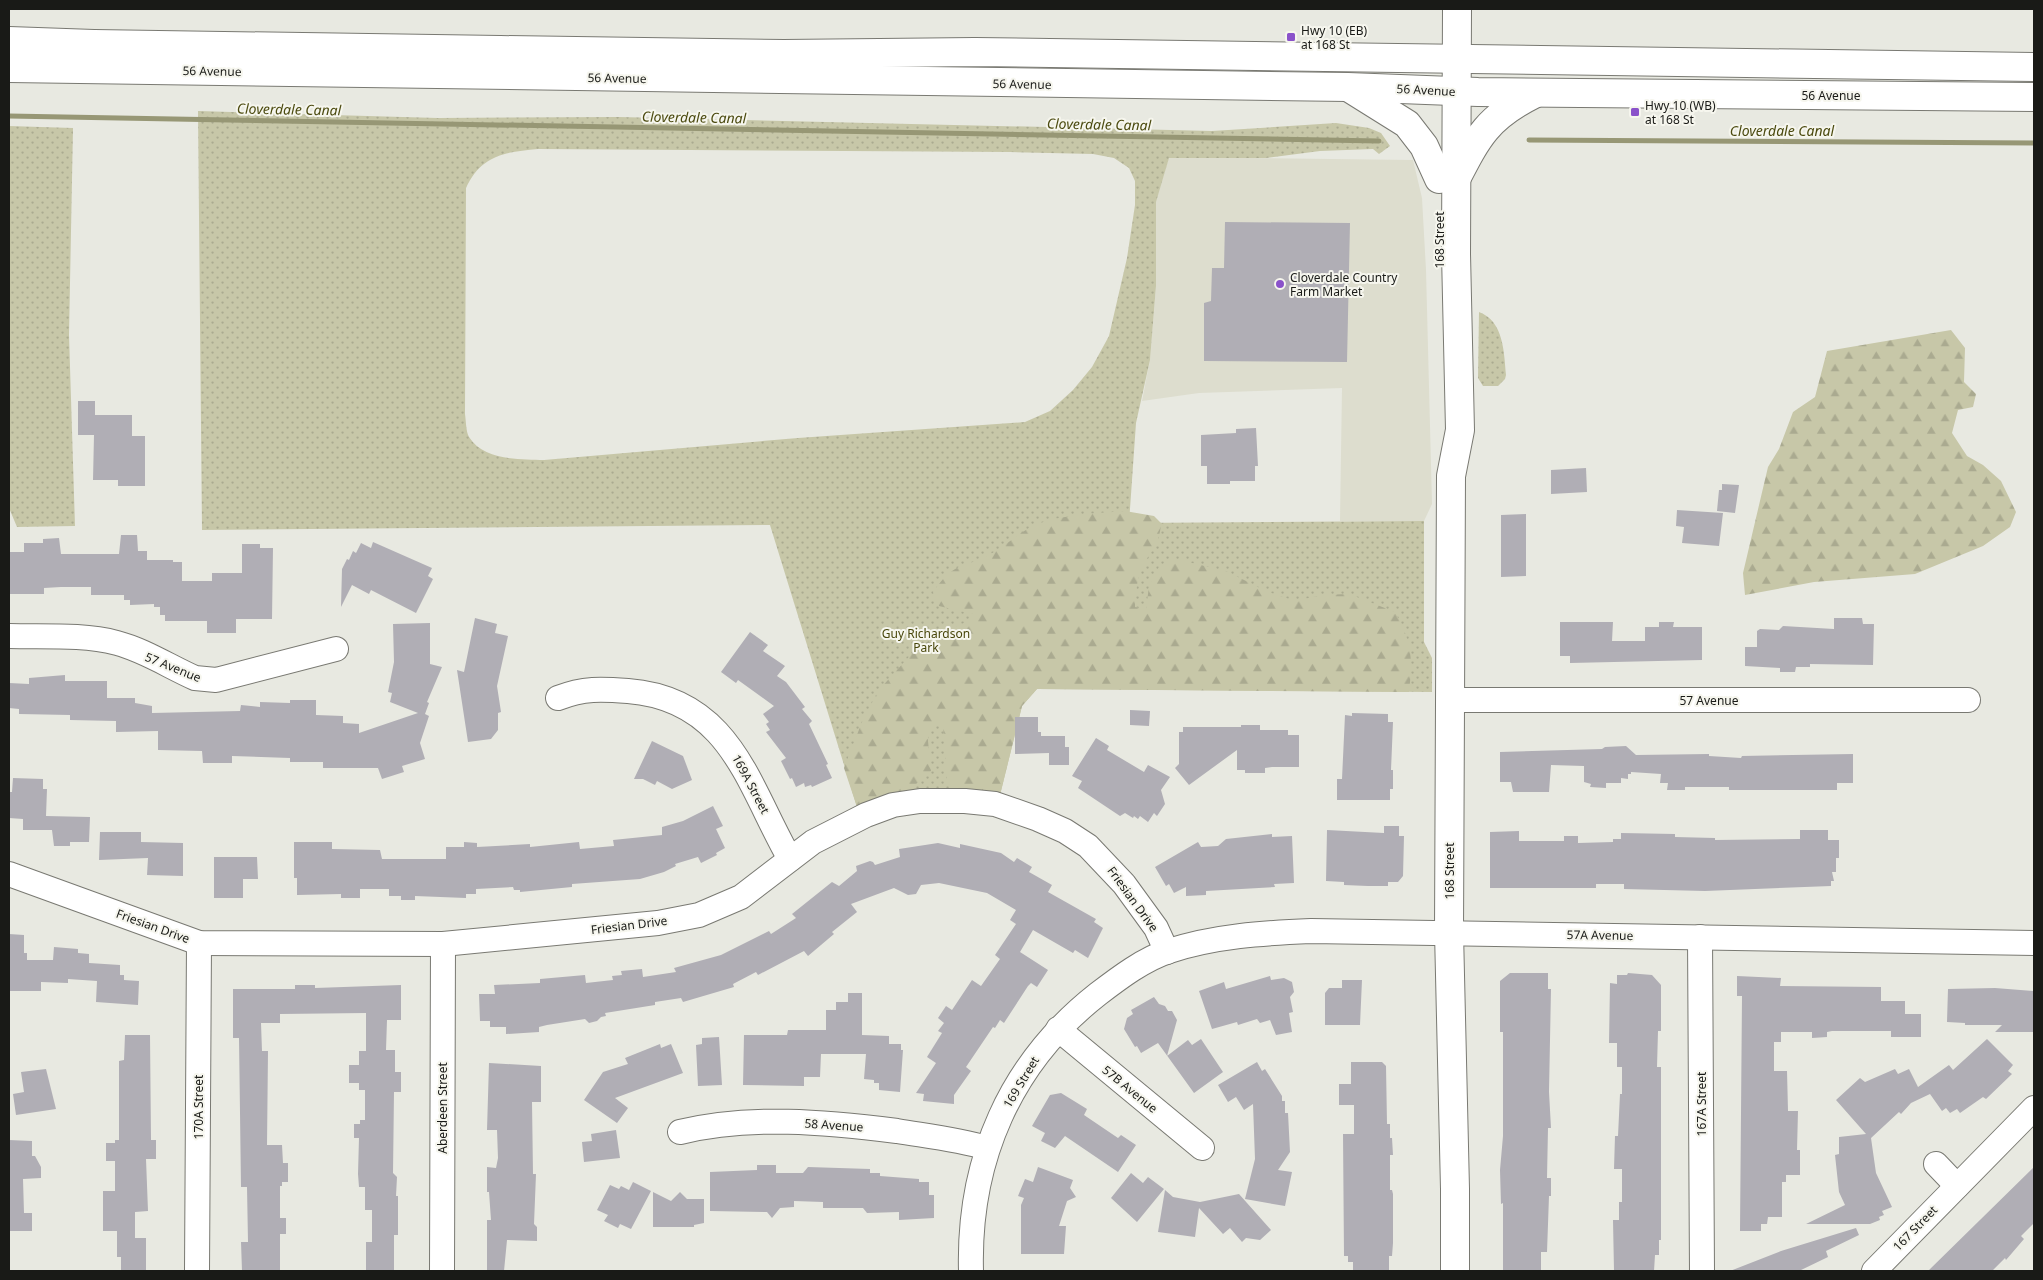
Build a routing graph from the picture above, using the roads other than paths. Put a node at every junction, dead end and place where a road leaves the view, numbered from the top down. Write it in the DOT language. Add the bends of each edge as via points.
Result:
graph roads {
  1 [pos="1441,9"];
  2 [pos="1456,9"];
  3 [pos="9,41"];
  4 [pos="1448,58"];
  5 [pos="2034,67"];
  6 [pos="9,68"];
  7 [pos="1348,87"];
  8 [pos="1447,91"];
  9 [pos="1537,92"];
  10 [pos="2034,96"];
  11 [pos="1447,180"];
  12 [pos="9,636"];
  13 [pos="336,649"];
  14 [pos="558,698"];
  15 [pos="1450,700"];
  16 [pos="1968,700"];
  17 [pos="790,860"];
  18 [pos="9,874"];
  19 [pos="1449,932"];
  20 [pos="1700,937"];
  21 [pos="199,943"];
  22 [pos="2034,943"];
  23 [pos="443,944"];
  24 [pos="1167,952"];
  25 [pos="1058,1030"];
  26 [pos="2034,1108"];
  27 [pos="680,1132"];
  28 [pos="986,1148"];
  29 [pos="1202,1148"];
  30 [pos="1936,1164"];
  31 [pos="1957,1186"];
  32 [pos="197,1271"];
  33 [pos="442,1271"];
  34 [pos="971,1271"];
  35 [pos="1455,1271"];
  36 [pos="1702,1271"];
  37 [pos="1874,1271"];
  1 -- 4 [label="main road, 168 Street"];
  2 -- 4 [label="main road, 168 Street"];
  3 -- 4 [label="main road, 56 Avenue" via="784,54 975,52"];
  4 -- 5 [label="main road, 56 Avenue"];
  4 -- 8 [label="main road, 168 Street"];
  6 -- 7 [label="main road, 56 Avenue"];
  7 -- 8 [label="main road, 56 Avenue"];
  7 -- 11 [label="main road" via="1407,124"];
  8 -- 9 [label="main road, 56 Avenue"];
  8 -- 11 [label="main road, 168 Street"];
  9 -- 10 [label="main road, 56 Avenue"];
  9 -- 11 [label="main road" via="1508,107 1486,126"];
  11 -- 15 [label="main road, 168 Street" via="1442,431 1452,471"];
  12 -- 13 [label="street, 57 Avenue" via="102,640 120,644 195,678 211,680"];
  14 -- 17 [label="street, 169A Street" via="577,690 590,689 639,692 670,700 693,712 714,729 737,756"];
  15 -- 16 [label="street, 57 Avenue"];
  15 -- 19 [label="main road, 168 Street"];
  17 -- 23 [label="street, Friesian Drive" via="741,897 698,915 658,923"];
  17 -- 24 [label="street, Friesian Drive" via="839,827 893,805 939,800 996,804 1065,831 1088,846 1124,884 1156,928"];
  18 -- 21 [label="street, Friesian Drive"];
  19 -- 20 [label="street, 57A Avenue"];
  19 -- 24 [label="street, 57A Avenue" via="1311,930 1258,933 1212,940"];
  19 -- 35 [label="main road, 168 Street"];
  20 -- 22 [label="street, 57A Avenue"];
  20 -- 36 [label="street, 167A Street"];
  21 -- 23 [label="street, Friesian Drive"];
  21 -- 32 [label="street, 170A Street"];
  23 -- 33 [label="street, Aberdeen Street"];
  24 -- 25 [label="street, 169 Street" via="1110,984"];
  25 -- 28 [label="street, 169 Street" via="1034,1057 1015,1087"];
  25 -- 29 [label="street, 57B Avenue"];
  26 -- 31 [label="street, 167 Street"];
  27 -- 28 [label="street, 58 Avenue" via="714,1124 833,1123 962,1140"];
  28 -- 34 [label="street, 169 Street" via="977,1189"];
  30 -- 31 [label="street"];
  31 -- 37 [label="street, 167 Street"];
}
